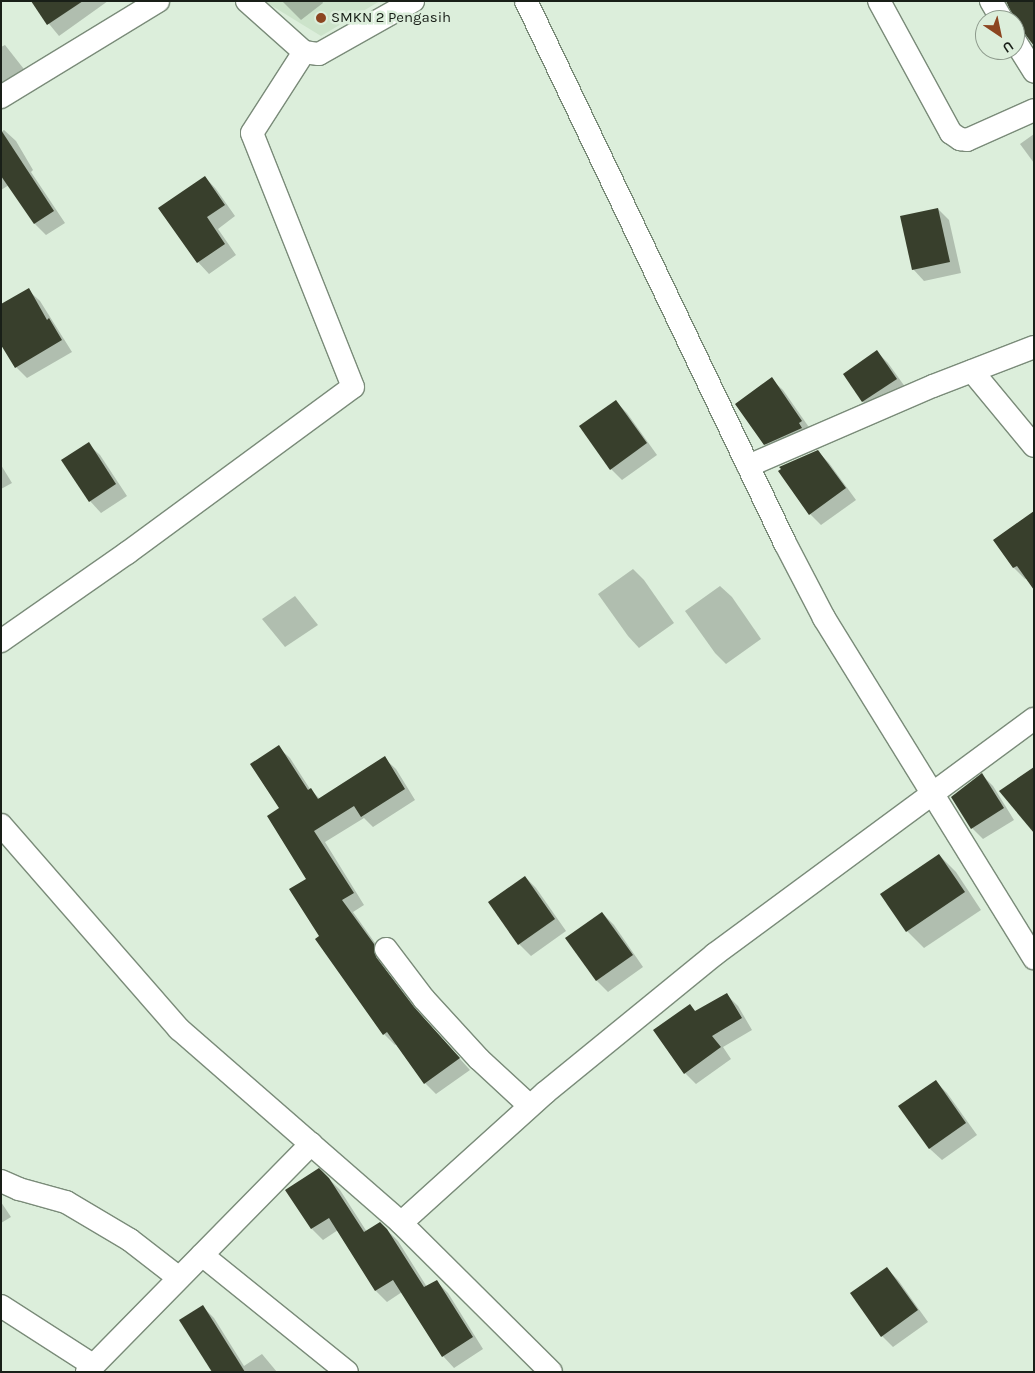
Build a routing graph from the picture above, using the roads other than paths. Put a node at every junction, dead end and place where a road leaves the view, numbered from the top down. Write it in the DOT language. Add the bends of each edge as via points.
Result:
graph roads {
  1 [pos="158,1"];
  2 [pos="247,1"];
  3 [pos="413,1"];
  4 [pos="526,1"];
  5 [pos="879,1"];
  6 [pos="304,52"];
  7 [pos="1025,57"];
  8 [pos="1034,71"];
  9 [pos="1,97"];
  10 [pos="1034,110"];
  11 [pos="1034,347"];
  12 [pos="972,371"];
  13 [pos="1034,446"];
  14 [pos="748,466"];
  15 [pos="1,641"];
  16 [pos="1034,719"];
  17 [pos="933,794"];
  18 [pos="1,825"];
  19 [pos="386,949"];
  20 [pos="1034,958"];
  21 [pos="530,1106"];
  22 [pos="311,1144"];
  23 [pos="1,1181"];
  24 [pos="401,1223"];
  25 [pos="202,1255"];
  26 [pos="179,1278"];
  27 [pos="1,1306"];
  28 [pos="90,1368"];
  29 [pos="347,1372"];
  30 [pos="551,1372"];
  1 -- 9 [label="street"];
  2 -- 6 [label="street"];
  3 -- 6 [label="street" via="319,54"];
  4 -- 14 [label="street"];
  5 -- 10 [label="street" via="950,133 967,140"];
  6 -- 15 [label="street" via="252,133 353,386 127,553"];
  7 -- 8 [label="street"];
  11 -- 12 [label="street"];
  12 -- 13 [label="street"];
  12 -- 14 [label="street"];
  14 -- 17 [label="street" via="824,618"];
  16 -- 17 [label="street"];
  17 -- 20 [label="street"];
  17 -- 21 [label="street" via="715,954"];
  18 -- 22 [label="street" via="179,1029"];
  19 -- 21 [label="street" via="424,999 478,1059"];
  21 -- 24 [label="street"];
  22 -- 24 [label="street"];
  22 -- 25 [label="street"];
  23 -- 26 [label="street" via="66,1202 130,1240"];
  24 -- 30 [label="street"];
  25 -- 26 [label="street"];
  25 -- 29 [label="street"];
  26 -- 28 [label="street"];
  27 -- 28 [label="street"];
}
